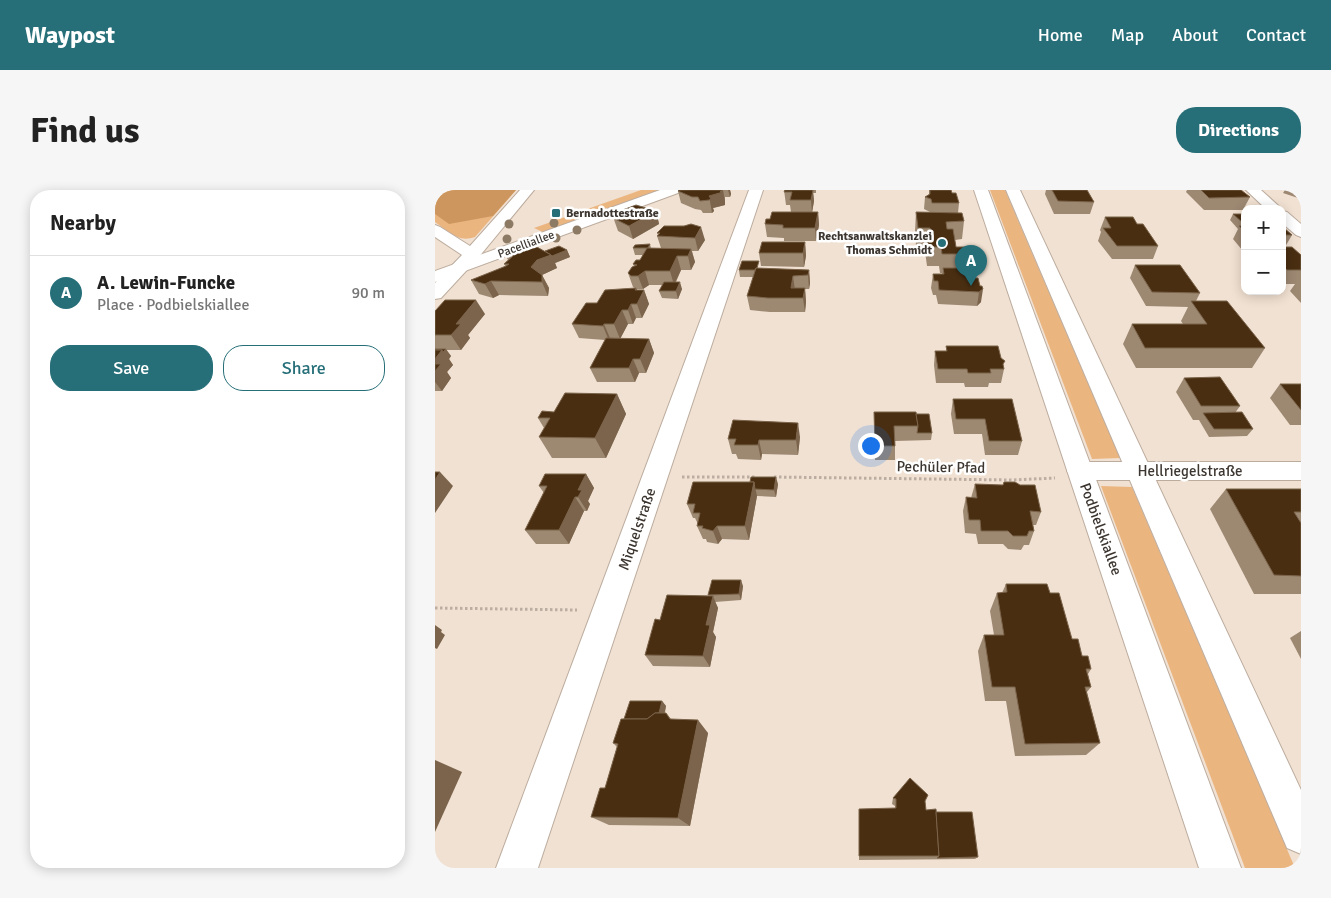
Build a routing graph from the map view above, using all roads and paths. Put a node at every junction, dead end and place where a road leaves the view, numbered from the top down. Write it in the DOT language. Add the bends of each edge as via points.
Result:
graph roads {
  1 [pos="527,190"];
  2 [pos="673,190"];
  3 [pos="756,190"];
  4 [pos="981,190"];
  5 [pos="1013,190"];
  6 [pos="1253,190"];
  7 [pos="594,203"];
  8 [pos="1270,205"];
  9 [pos="577,209"];
  10 [pos="1286,219"];
  11 [pos="435,230"];
  12 [pos="1301,232"];
  13 [pos="509,233"];
  14 [pos="484,242"];
  15 [pos="467,252"];
  16 [pos="444,255"];
  17 [pos="459,268"];
  18 [pos="435,277"];
  19 [pos="435,294"];
  20 [pos="1138,470"];
  21 [pos="1301,471"];
  22 [pos="1070,474"];
  23 [pos="681,477"];
  24 [pos="760,477"];
  25 [pos="770,477"];
  26 [pos="435,608"];
  27 [pos="585,610"];
  28 [pos="1301,834"];
  29 [pos="517,868"];
  30 [pos="1220,868"];
  1 -- 14 [label="street"];
  2 -- 17 [label="street, Pacelliallee"];
  3 -- 29 [label="street, Miquelstraße"];
  4 -- 22 [label="street, Podbielskiallee"];
  5 -- 20 [label="street"];
  6 -- 8 [label="street"];
  7 -- 9 [label="street"];
  10 -- 12 [label="street"];
  11 -- 15 [label="street"];
  13 -- 14 [label="street, Pacelliallee"];
  14 -- 15 [label="street"];
  15 -- 16 [label="street"];
  15 -- 17 [label="street"];
  17 -- 18 [label="street, Pacelliallee"];
  17 -- 19 [label="street"];
  20 -- 21 [label="street, Hellriegelstraße"];
  20 -- 22 [label="street, Hellriegelstraße"];
  20 -- 28 [label="street"];
  22 -- 25 [label="path, Pechüler Pfad" via="1012,480"];
  22 -- 30 [label="street, Podbielskiallee"];
  23 -- 24 [label="path"];
  26 -- 27 [label="path"];
}
